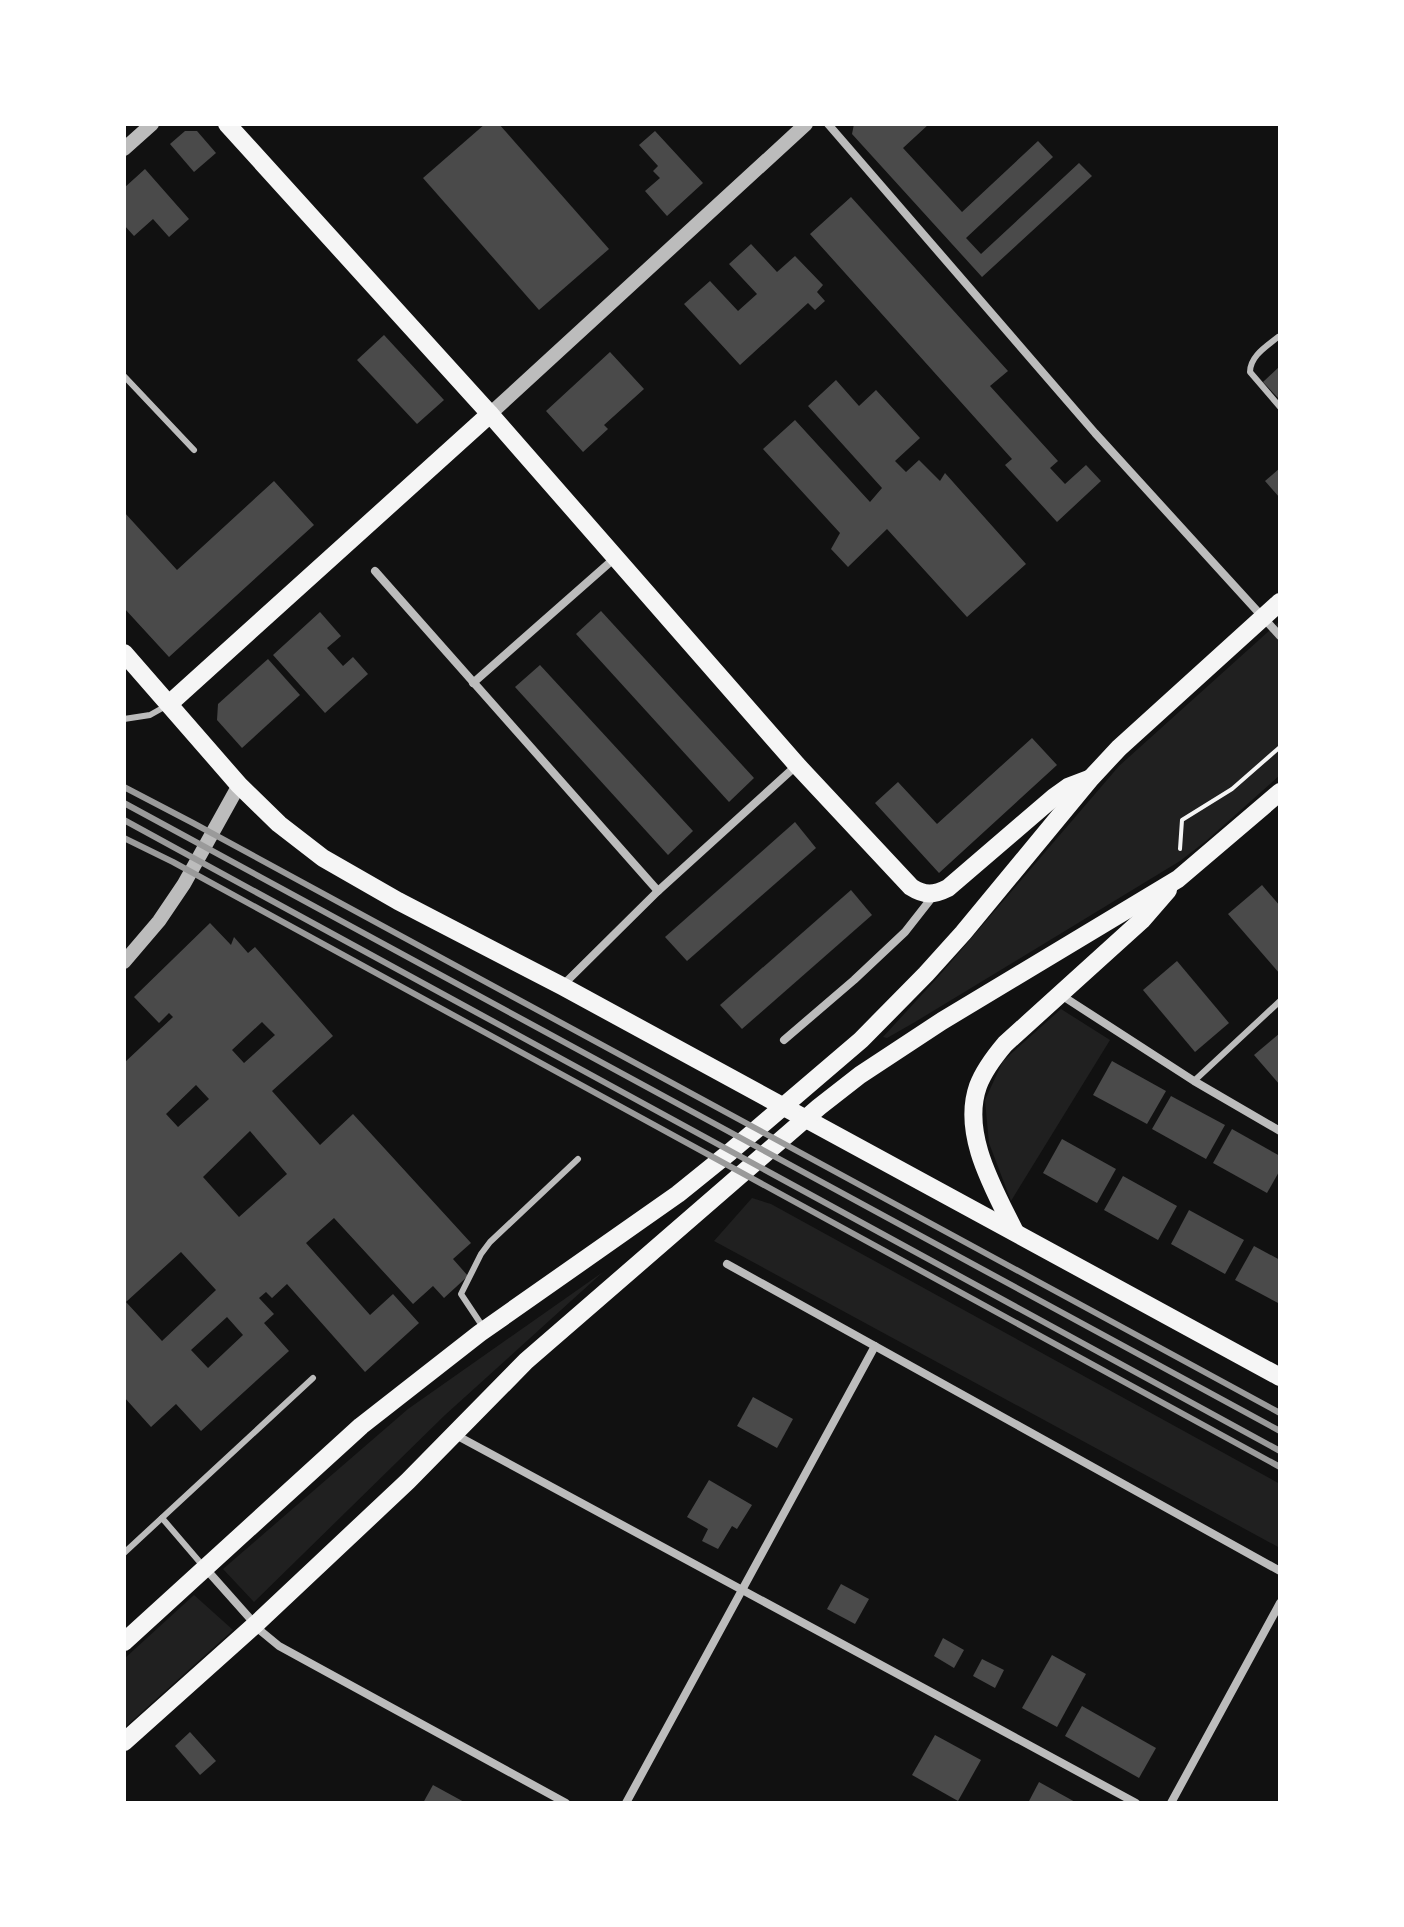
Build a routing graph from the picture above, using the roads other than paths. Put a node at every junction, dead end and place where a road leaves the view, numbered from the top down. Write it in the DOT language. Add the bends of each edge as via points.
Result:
graph roads {
  1 [pos="152,124"];
  2 [pos="227,124"];
  3 [pos="806,124"];
  4 [pos="828,124"];
  5 [pos="124,149"];
  6 [pos="1278,337"];
  7 [pos="124,376"];
  8 [pos="1280,407"];
  9 [pos="490,414"];
  10 [pos="194,450"];
  11 [pos="616,557"];
  12 [pos="375,571"];
  13 [pos="1280,602"];
  14 [pos="1263,617"];
  15 [pos="1280,636"];
  16 [pos="124,653"];
  17 [pos="473,683"];
  18 [pos="169,704"];
  19 [pos="124,719"];
  20 [pos="797,765"];
  21 [pos="1091,778"];
  22 [pos="239,785"];
  23 [pos="1280,792"];
  24 [pos="1178,879"];
  25 [pos="658,891"];
  26 [pos="935,894"];
  27 [pos="124,962"];
  28 [pos="562,986"];
  29 [pos="1061,995"];
  30 [pos="1280,1001"];
  31 [pos="784,1040"];
  32 [pos="1194,1081"];
  33 [pos="1280,1131"];
  34 [pos="578,1159"];
  35 [pos="1015,1232"];
  36 [pos="727,1264"];
  37 [pos="485,1329"];
  38 [pos="875,1346"];
  39 [pos="1280,1377"];
  40 [pos="313,1378"];
  41 [pos="453,1434"];
  42 [pos="162,1518"];
  43 [pos="124,1553"];
  44 [pos="206,1568"];
  45 [pos="1280,1571"];
  46 [pos="742,1590"];
  47 [pos="1280,1603"];
  48 [pos="256,1624"];
  49 [pos="124,1642"];
  50 [pos="124,1742"];
  51 [pos="566,1803"];
  52 [pos="626,1803"];
  53 [pos="1136,1803"];
  54 [pos="1171,1803"];
  1 -- 5 [label="street"];
  2 -- 9 [label="main road"];
  3 -- 9 [label="street"];
  4 -- 14 [label="street" via="1095,433"];
  6 -- 8 [label="lane" via="1253,360 1250,372"];
  7 -- 10 [label="lane"];
  9 -- 11 [label="main road"];
  9 -- 18 [label="main road"];
  11 -- 17 [label="street"];
  11 -- 20 [label="main road"];
  12 -- 17 [label="street"];
  13 -- 14 [label="main road"];
  14 -- 15 [label="street"];
  14 -- 21 [label="main road"];
  16 -- 18 [label="main road"];
  17 -- 25 [label="street"];
  18 -- 19 [label="lane" via="150,715"];
  18 -- 22 [label="main road"];
  20 -- 25 [label="street"];
  20 -- 26 [label="main road" via="911,887"];
  21 -- 26 [label="main road" via="1068,787 954,884"];
  21 -- 37 [label="main road" via="963,933 861,1040 678,1194"];
  22 -- 27 [label="street" via="184,884"];
  22 -- 28 [label="main road" via="323,858"];
  23 -- 24 [label="main road"];
  24 -- 29 [label="main road"];
  24 -- 41 [label="main road" via="860,1075 526,1361"];
  25 -- 28 [label="street"];
  26 -- 31 [label="street" via="905,932"];
  28 -- 35 [label="main road"];
  29 -- 32 [label="street"];
  29 -- 35 [label="main road" via="1000,1050 974,1100 980,1152"];
  30 -- 32 [label="lane"];
  32 -- 33 [label="street"];
  34 -- 37 [label="lane" via="481,1254 461,1294"];
  35 -- 39 [label="main road"];
  36 -- 38 [label="street"];
  37 -- 44 [label="main road" via="361,1426"];
  38 -- 45 [label="street"];
  38 -- 46 [label="street"];
  40 -- 42 [label="lane"];
  41 -- 46 [label="street"];
  41 -- 48 [label="main road"];
  42 -- 43 [label="lane"];
  42 -- 44 [label="lane"];
  44 -- 48 [label="street"];
  44 -- 49 [label="main road"];
  46 -- 52 [label="street"];
  46 -- 53 [label="street"];
  47 -- 54 [label="street"];
  48 -- 50 [label="main road"];
  48 -- 51 [label="street" via="290,1652"];
}
